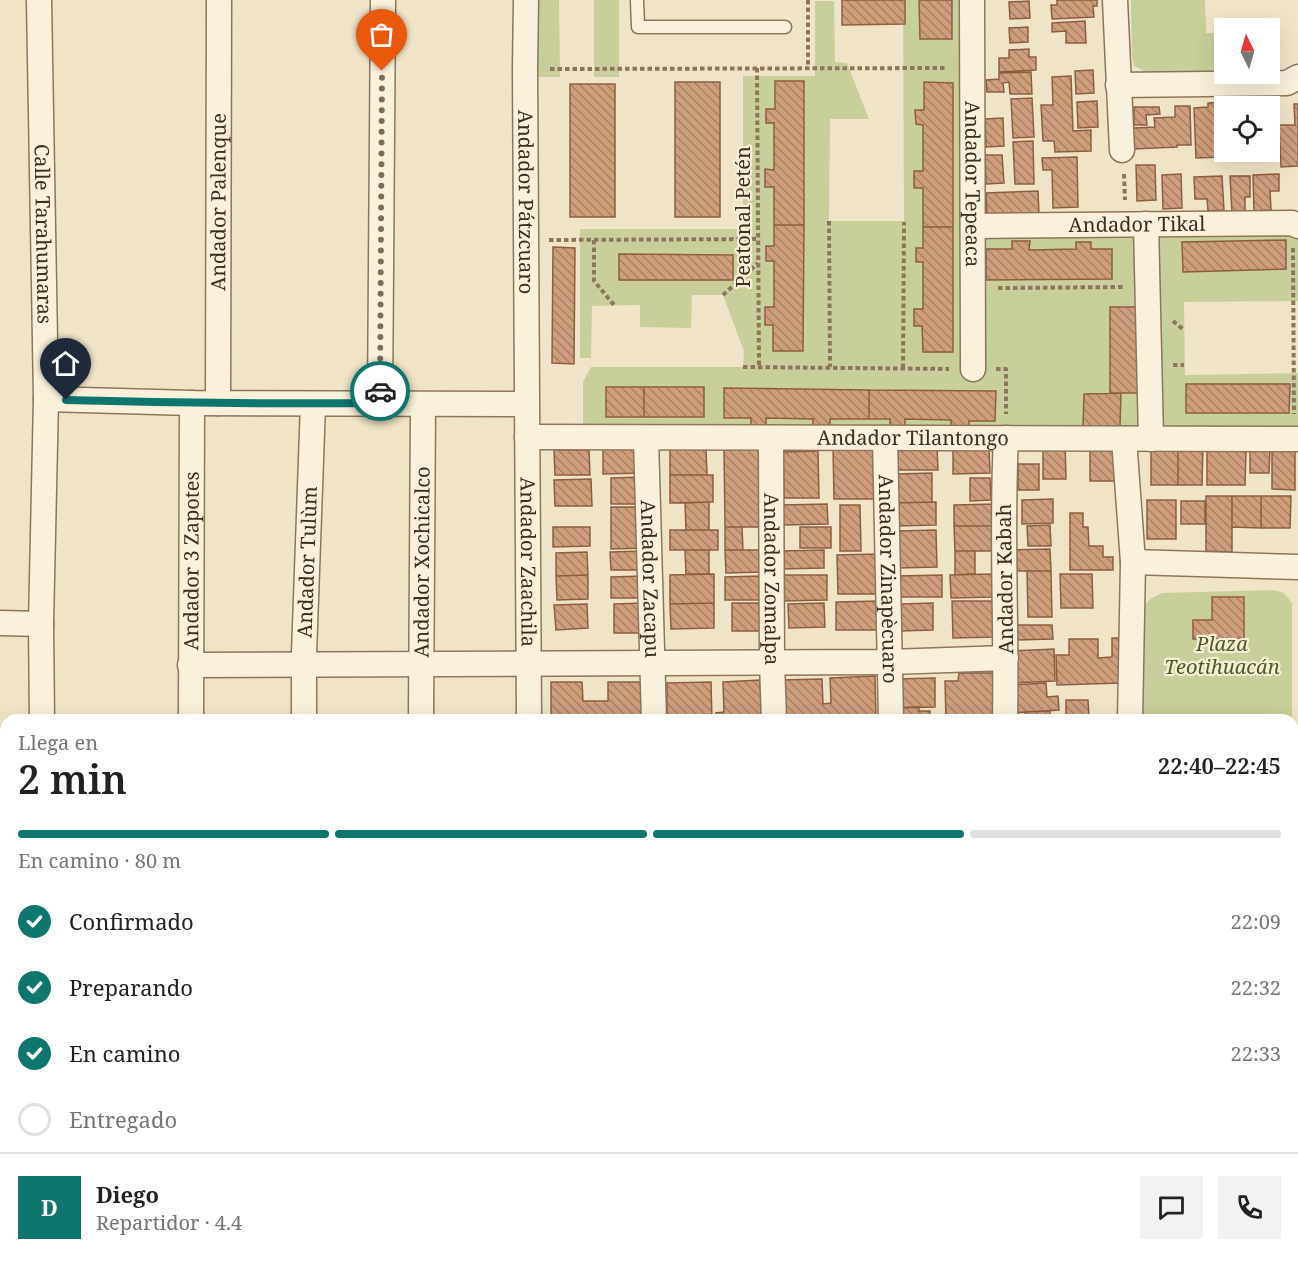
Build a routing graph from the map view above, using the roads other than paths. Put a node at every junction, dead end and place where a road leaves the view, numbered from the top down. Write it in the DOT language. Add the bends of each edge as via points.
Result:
graph roads {
  1 [pos="39,0"];
  2 [pos="219,0"];
  3 [pos="383,0"];
  4 [pos="526,0"];
  5 [pos="637,0"];
  6 [pos="972,0"];
  7 [pos="1115,0"];
  8 [pos="785,27"];
  9 [pos="1298,77"];
  10 [pos="1118,85"];
  11 [pos="1122,150"];
  12 [pos="1136,224"];
  13 [pos="1295,225"];
  14 [pos="973,226"];
  15 [pos="973,369"];
  16 [pos="45,399"];
  17 [pos="192,403"];
  18 [pos="218,403"];
  19 [pos="380,403"];
  20 [pos="313,404"];
  21 [pos="526,404"];
  22 [pos="423,405"];
  23 [pos="527,437"];
  24 [pos="646,438"];
  25 [pos="771,438"];
  26 [pos="885,438"];
  27 [pos="1006,438"];
  28 [pos="1124,439"];
  29 [pos="1151,439"];
  30 [pos="1296,439"];
  31 [pos="1133,562"];
  32 [pos="1298,567"];
  33 [pos="0,623"];
  34 [pos="41,624"];
  35 [pos="1006,658"];
  36 [pos="890,662"];
  37 [pos="772,663"];
  38 [pos="421,664"];
  39 [pos="528,664"];
  40 [pos="652,664"];
  41 [pos="304,665"];
  42 [pos="190,666"];
  43 [pos="42,714"];
  44 [pos="191,714"];
  45 [pos="304,714"];
  46 [pos="421,714"];
  47 [pos="529,714"];
  48 [pos="654,714"];
  49 [pos="774,714"];
  50 [pos="891,714"];
  51 [pos="1005,714"];
  52 [pos="1130,714"];
  1 -- 16 [label="street, Calle Tarahumaras"];
  2 -- 18 [label="street, Andador Palenque"];
  3 -- 19 [label="street"];
  4 -- 21 [label="street, Andador Pátzcuaro"];
  5 -- 8 [label="lane" via="638,27"];
  6 -- 14 [label="street, Andador Tepeaca"];
  7 -- 10 [label="street"];
  9 -- 10 [label="street" via="1287,83"];
  10 -- 11 [label="street"];
  12 -- 13 [label="street, Andador Tikal"];
  12 -- 14 [label="street, Andador Tikal"];
  12 -- 29 [label="street" via="1147,287"];
  14 -- 15 [label="street, Andador Tepeaca"];
  16 -- 17 [label="street"];
  16 -- 34 [label="street, Calle Tarahumaras"];
  17 -- 18 [label="street"];
  17 -- 42 [label="street, Andador 3 Zapotes"];
  18 -- 20 [label="street"];
  19 -- 20 [label="street"];
  19 -- 22 [label="street"];
  20 -- 41 [label="street, Andador Tulùm"];
  21 -- 22 [label="street"];
  21 -- 23 [label="street, Andador Zaachila"];
  22 -- 38 [label="street, Andador Xochicalco"];
  23 -- 24 [label="street, Andador Tilantongo"];
  23 -- 39 [label="street, Andador Zaachila"];
  24 -- 25 [label="street, Andador Tilantongo"];
  24 -- 40 [label="street, Andador Zacapu"];
  25 -- 26 [label="street, Andador Tilantongo"];
  25 -- 37 [label="street, Andador Zomalpa"];
  26 -- 27 [label="street, Andador Tilantongo"];
  26 -- 36 [label="street, Andador Zinapècuaro"];
  27 -- 28 [label="street, Andador Tilantongo"];
  27 -- 35 [label="street, Andador Kabah"];
  28 -- 29 [label="street, Andador Tilantongo"];
  28 -- 31 [label="street"];
  29 -- 30 [label="street, Andador Tilantongo"];
  31 -- 32 [label="street"];
  31 -- 52 [label="street"];
  33 -- 34 [label="street"];
  34 -- 43 [label="street, Calle Tarahumaras"];
  35 -- 36 [label="street"];
  35 -- 51 [label="street, Andador Kabah"];
  36 -- 37 [label="street"];
  36 -- 50 [label="street, Andador Zinapècuaro"];
  37 -- 40 [label="street"];
  37 -- 49 [label="street, Andador Zomalpa"];
  38 -- 39 [label="street"];
  38 -- 41 [label="street"];
  38 -- 46 [label="street, Andador Xochicalco"];
  39 -- 40 [label="street"];
  39 -- 47 [label="street, Andador Zaachila"];
  40 -- 48 [label="street, Andador Zacapu"];
  41 -- 42 [label="street"];
  41 -- 45 [label="street, Andador Tulùm"];
  42 -- 44 [label="street, Andador 3 Zapotes"];
}
